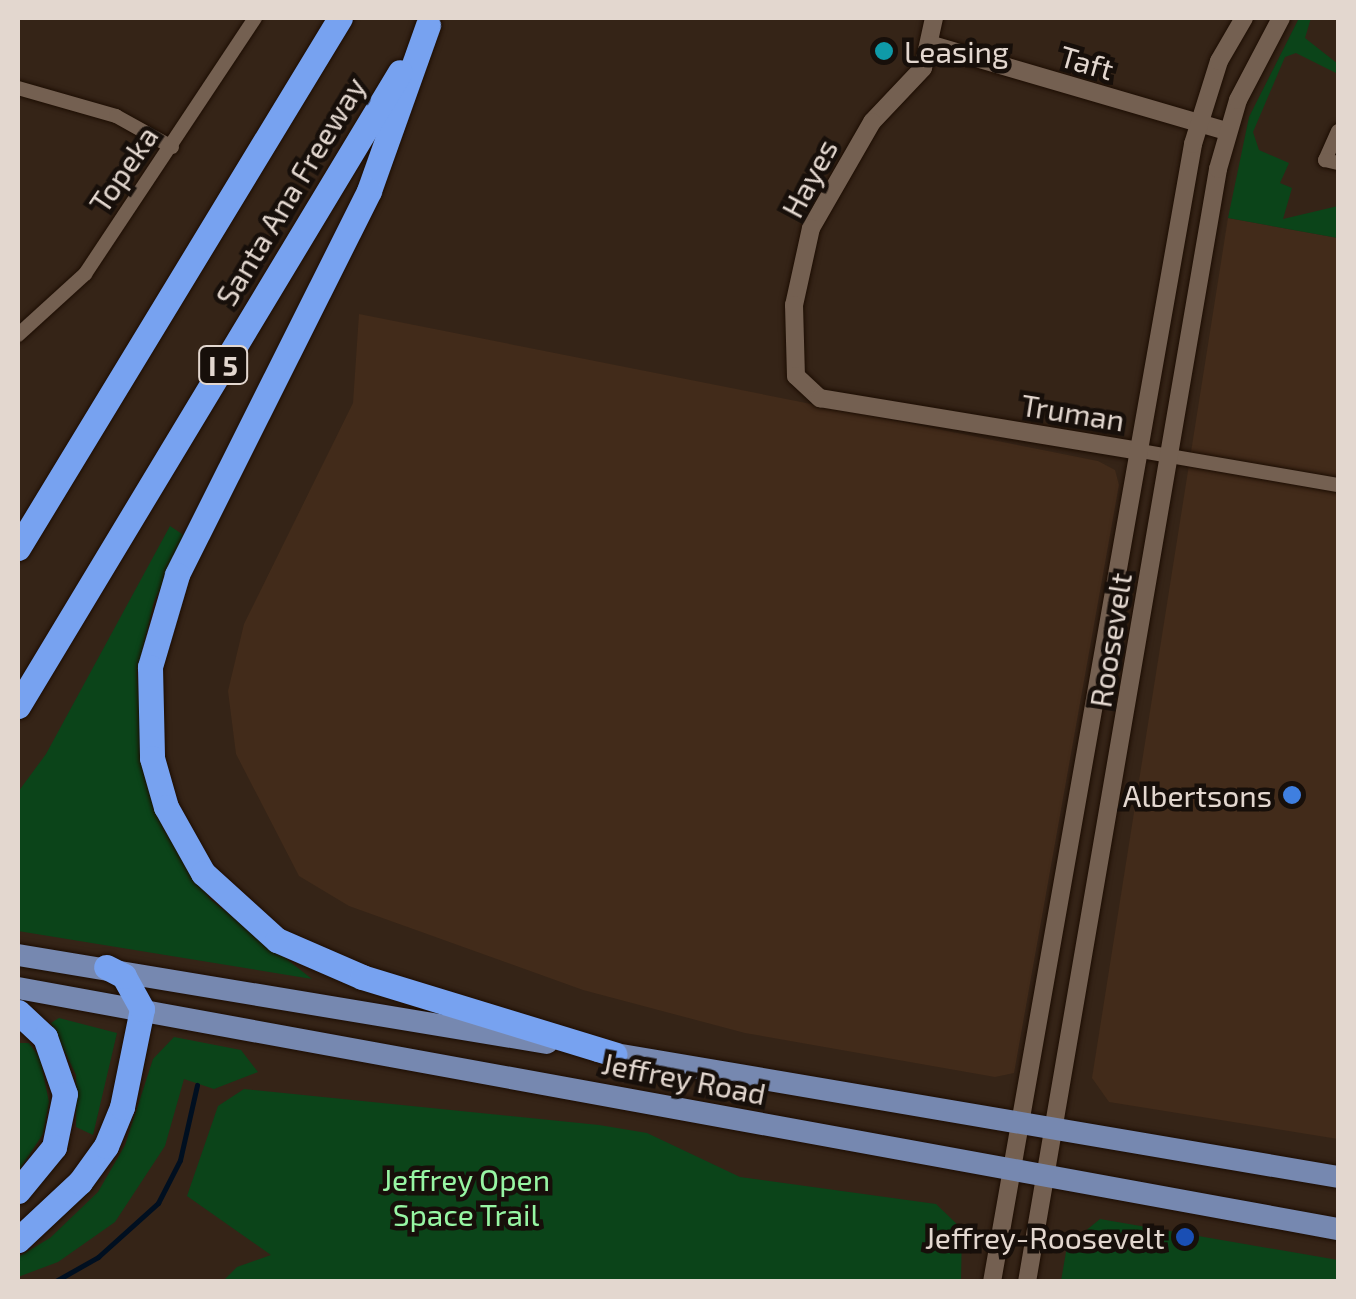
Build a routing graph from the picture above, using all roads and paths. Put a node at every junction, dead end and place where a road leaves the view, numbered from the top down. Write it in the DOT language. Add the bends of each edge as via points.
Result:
graph roads {
  1 [pos="254,18"];
  2 [pos="340,18"];
  3 [pos="934,18"];
  4 [pos="1244,18"];
  5 [pos="1281,18"];
  6 [pos="431,21"];
  7 [pos="932,45"];
  8 [pos="18,88"];
  9 [pos="1198,122"];
  10 [pos="1226,131"];
  11 [pos="1338,131"];
  12 [pos="172,147"];
  13 [pos="1332,162"];
  14 [pos="18,335"];
  15 [pos="802,387"];
  16 [pos="1141,450"];
  17 [pos="1168,455"];
  18 [pos="1338,485"];
  19 [pos="18,548"];
  20 [pos="21,702"];
  21 [pos="1084,766"];
  22 [pos="1117,772"];
  23 [pos="18,955"];
  24 [pos="106,967"];
  25 [pos="18,988"];
  26 [pos="142,1009"];
  27 [pos="18,1012"];
  28 [pos="614,1054"];
  29 [pos="1022,1126"];
  30 [pos="1054,1131"];
  31 [pos="1013,1174"];
  32 [pos="1338,1177"];
  33 [pos="1045,1180"];
  34 [pos="18,1191"];
  35 [pos="1338,1229"];
  36 [pos="18,1240"];
  37 [pos="992,1282"];
  38 [pos="1027,1282"];
  1 -- 12 [label="street, Topeka"];
  2 -- 19 [label="highway, Santa Ana Freeway"];
  3 -- 7 [label="street, Hayes"];
  4 -- 9 [label="street, Roosevelt" via="1219,62"];
  5 -- 10 [label="street, Roosevelt"];
  6 -- 20 [label="highway, Santa Ana Freeway / I 5"];
  6 -- 28 [label="highway" via="369,191 158,625 150,667 152,758 166,808 203,873 277,940 362,978"];
  7 -- 9 [label="street, Taft"];
  7 -- 15 [label="street, Hayes" via="913,83 872,122 811,228 794,305 794,360"];
  8 -- 12 [label="street" via="116,116"];
  9 -- 10 [label="street, Taft"];
  9 -- 16 [label="street, Roosevelt"];
  10 -- 17 [label="street, Roosevelt"];
  11 -- 13 [label="street"];
  12 -- 14 [label="street, Topeka" via="86,274"];
  15 -- 16 [label="street, Truman" via="820,398"];
  16 -- 17 [label="street, Truman"];
  16 -- 21 [label="street, Roosevelt"];
  17 -- 18 [label="street, Truman"];
  17 -- 22 [label="street, Roosevelt"];
  21 -- 22 [label="street"];
  21 -- 29 [label="street, Roosevelt"];
  22 -- 30 [label="street, Roosevelt"];
  23 -- 24 [label="main road, Jeffrey Road"];
  24 -- 26 [label="highway" via="124,976"];
  24 -- 28 [label="main road, Jeffrey Road"];
  25 -- 26 [label="main road, Jeffrey Road"];
  26 -- 31 [label="main road, Jeffrey Road"];
  26 -- 36 [label="highway" via="122,1107 106,1146 54,1210"];
  27 -- 34 [label="highway" via="50,1045 65,1094 54,1147"];
  28 -- 29 [label="main road, Jeffrey Road"];
  29 -- 30 [label="main road, Jeffrey Road"];
  29 -- 31 [label="street, Roosevelt"];
  30 -- 32 [label="main road, Jeffrey Road"];
  30 -- 33 [label="street, Roosevelt"];
  31 -- 33 [label="main road, Jeffrey Road"];
  31 -- 37 [label="street, Roosevelt"];
  33 -- 35 [label="main road, Jeffrey Road"];
  33 -- 38 [label="street, Roosevelt"];
}
